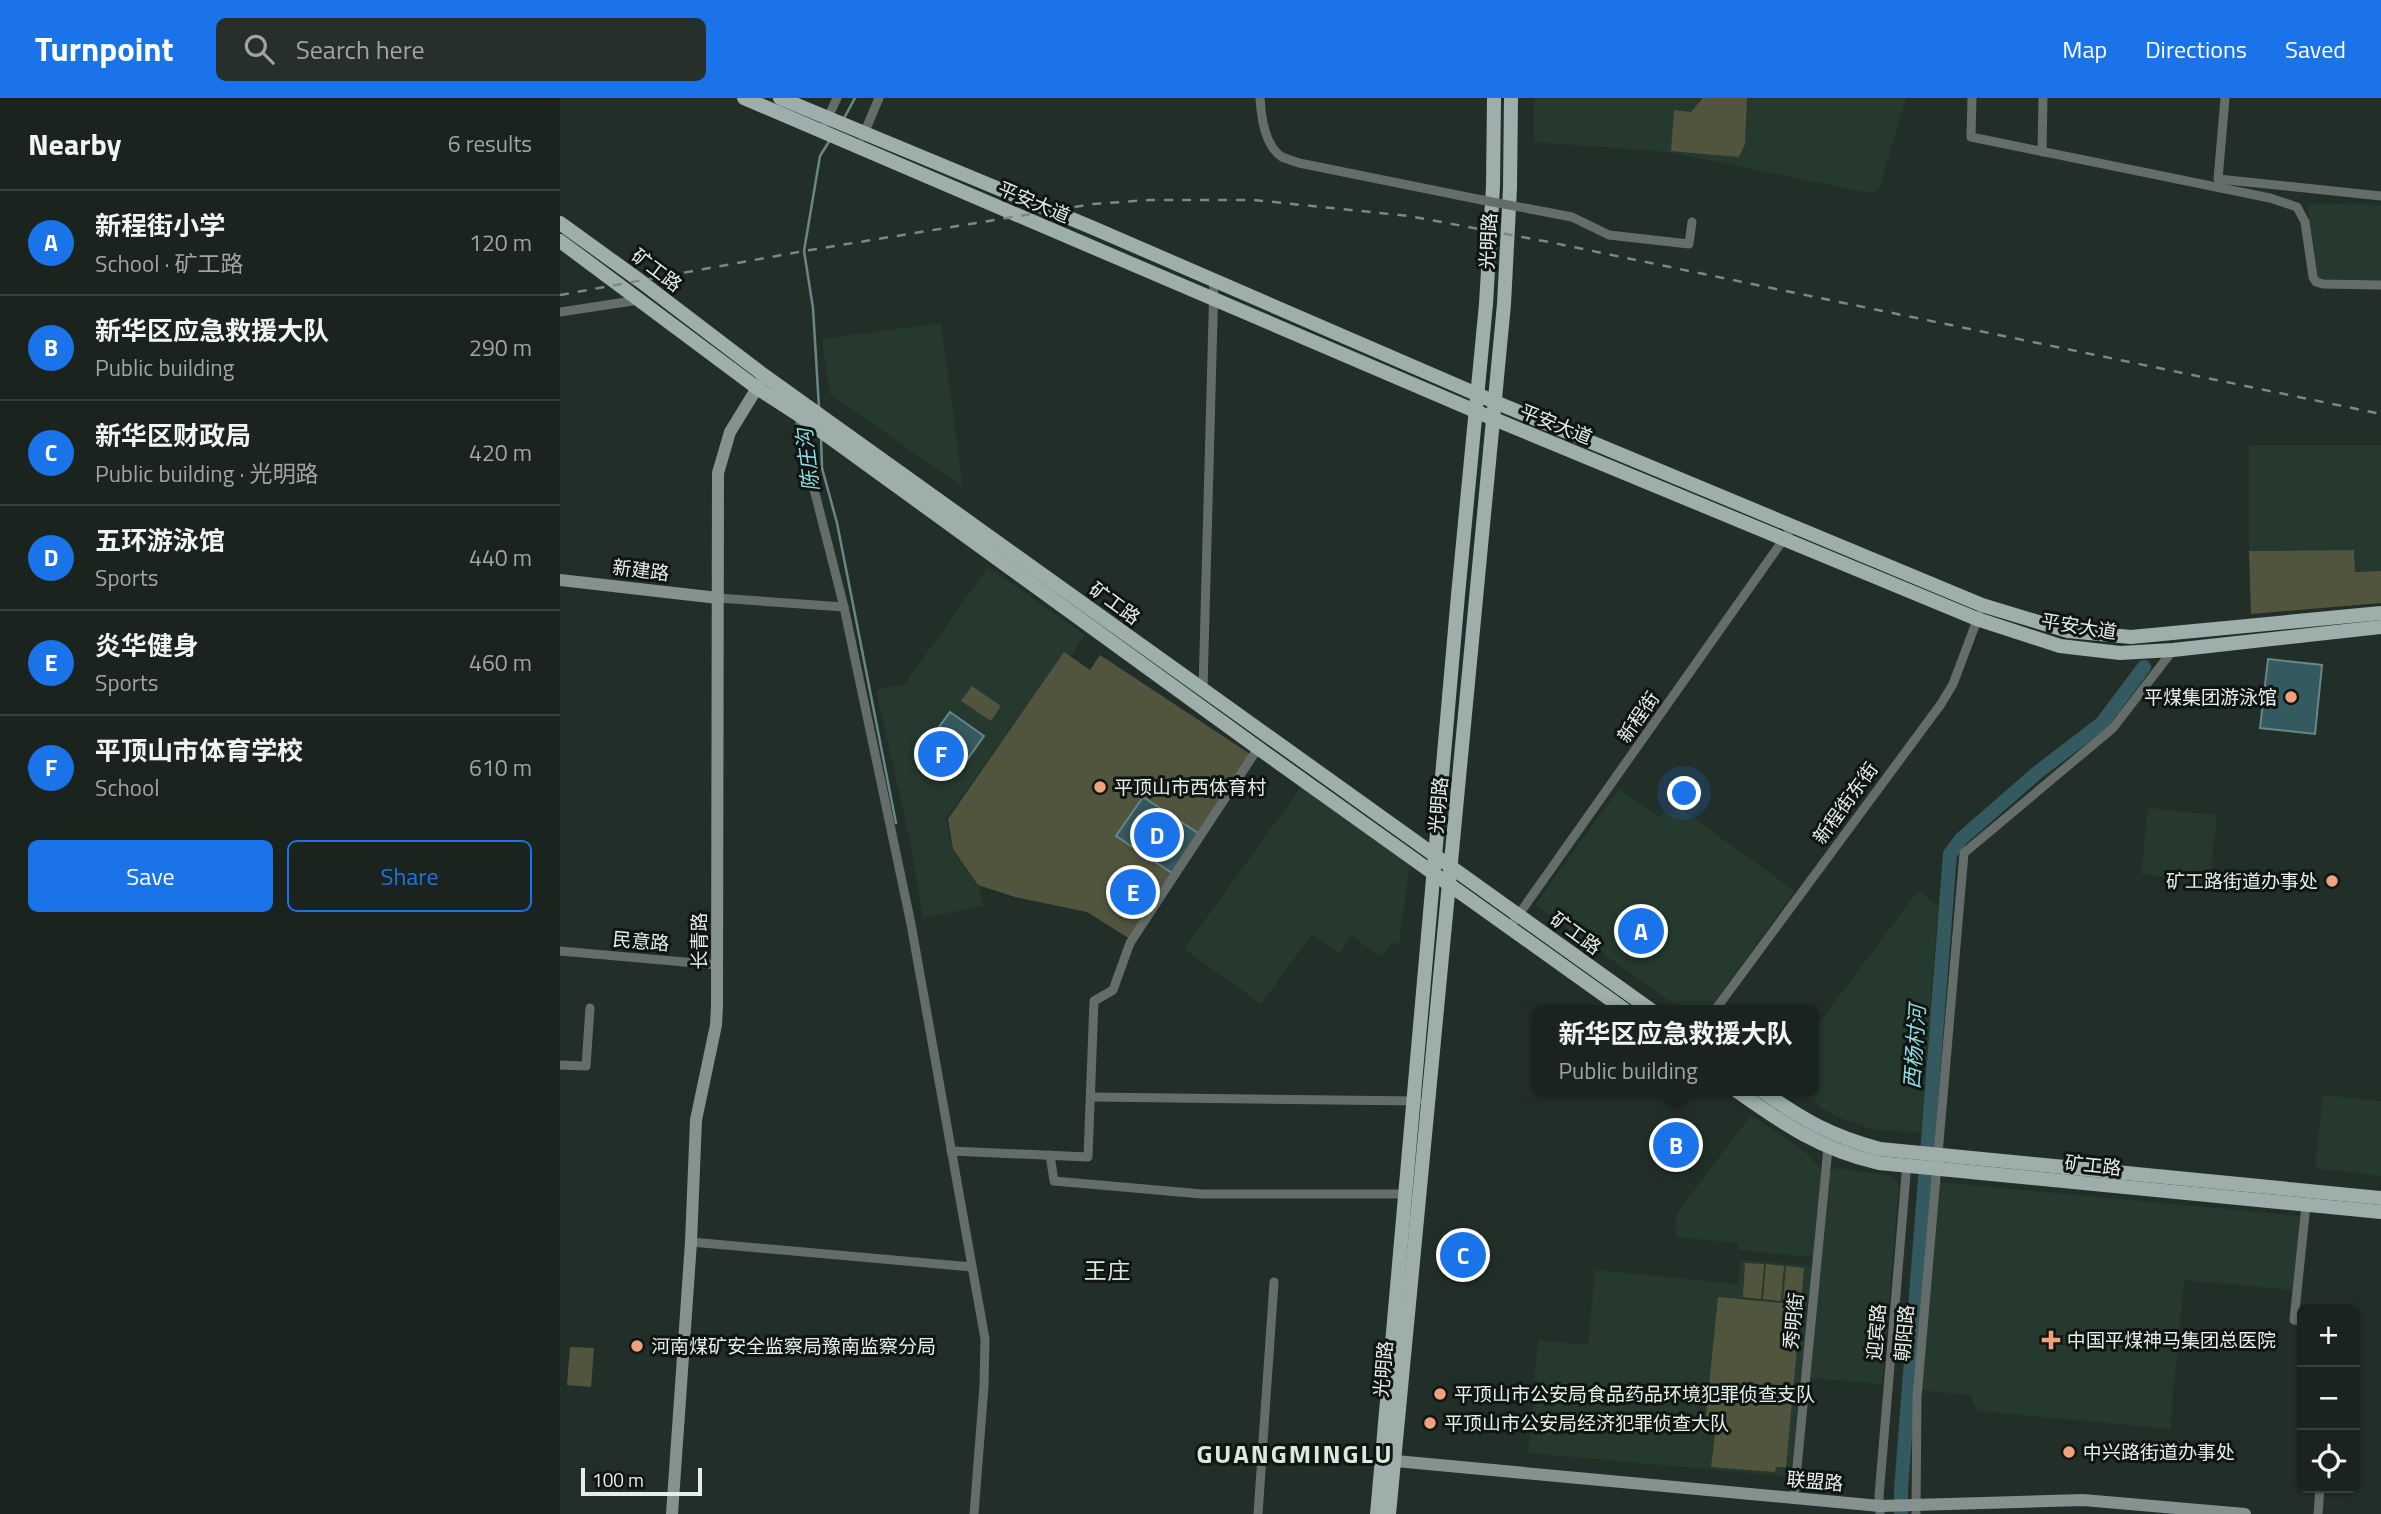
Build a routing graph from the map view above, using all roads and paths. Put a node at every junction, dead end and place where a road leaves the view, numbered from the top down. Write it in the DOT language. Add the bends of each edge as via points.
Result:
graph roads {
  1 [pos="744,98"];
  2 [pos="780,98"];
  3 [pos="837,98"];
  4 [pos="879,98"];
  5 [pos="1259,98"];
  6 [pos="1494,98"];
  7 [pos="1511,98"];
  8 [pos="1972,98"];
  9 [pos="2043,98"];
  10 [pos="2225,98"];
  11 [pos="828,126"];
  12 [pos="858,139"];
  13 [pos="2042,152"];
  14 [pos="2381,196"];
  15 [pos="1692,222"];
  16 [pos="560,223"];
  17 [pos="560,241"];
  18 [pos="1214,281"];
  19 [pos="2381,285"];
  20 [pos="1213,298"];
  21 [pos="640,300"];
  22 [pos="560,312"];
  23 [pos="761,382"];
  24 [pos="1478,395"];
  25 [pos="1495,402"];
  26 [pos="802,410"];
  27 [pos="1476,411"];
  28 [pos="1494,419"];
  29 [pos="1794,526"];
  30 [pos="1785,539"];
  31 [pos="560,580"];
  32 [pos="718,598"];
  33 [pos="1982,605"];
  34 [pos="844,607"];
  35 [pos="2381,613"];
  36 [pos="1977,619"];
  37 [pos="2381,627"];
  38 [pos="2173,650"];
  39 [pos="1203,689"];
  40 [pos="1258,748"];
  41 [pos="1435,855"];
  42 [pos="1451,866"];
  43 [pos="1433,873"];
  44 [pos="1450,884"];
  45 [pos="1515,921"];
  46 [pos="560,951"];
  47 [pos="718,965"];
  48 [pos="1619,1005"];
  49 [pos="1643,1005"];
  50 [pos="1719,1005"];
  51 [pos="590,1008"];
  52 [pos="560,1065"];
  53 [pos="1744,1096"];
  54 [pos="1769,1096"];
  55 [pos="1091,1097"];
  56 [pos="1420,1101"];
  57 [pos="1828,1148"];
  58 [pos="951,1151"];
  59 [pos="1050,1155"];
  60 [pos="1912,1160"];
  61 [pos="1936,1162"];
  62 [pos="1405,1194"];
  63 [pos="2381,1198"];
  64 [pos="2306,1205"];
  65 [pos="2381,1212"];
  66 [pos="691,1241"];
  67 [pos="972,1267"];
  68 [pos="1274,1282"];
  69 [pos="2297,1320"];
  70 [pos="1388,1460"];
  71 [pos="2320,1493"];
  72 [pos="1794,1498"];
  73 [pos="1914,1508"];
  74 [pos="1882,1509"];
  75 [pos="672,1514"];
  76 [pos="974,1514"];
  77 [pos="1258,1514"];
  78 [pos="1377,1514"];
  79 [pos="1389,1514"];
  80 [pos="2245,1514"];
  81 [pos="2318,1514"];
  1 -- 11 [label="main road, 平安大道"];
  2 -- 11 [label="main road, 平安大道"];
  3 -- 11 [label="street"];
  4 -- 12 [label="street"];
  5 -- 15 [label="street, bridge" via="1272,148 1281,156 1312,165 1572,217 1609,235 1689,244"];
  6 -- 24 [label="main road, 光明路" via="1493,186"];
  7 -- 25 [label="main road, 光明路" via="1504,304"];
  8 -- 13 [label="street" via="1971,137"];
  9 -- 13 [label="street"];
  10 -- 14 [label="street" via="2218,180"];
  11 -- 12 [label="main road, 平安大道"];
  12 -- 18 [label="main road, 平安大道" via="1091,227"];
  12 -- 20 [label="main road, 平安大道" via="1096,250"];
  13 -- 19 [label="street" via="2297,207 2305,222 2316,282"];
  16 -- 23 [label="main road, 矿工路" via="639,280"];
  17 -- 21 [label="main road, 矿工路"];
  18 -- 20 [label="street"];
  18 -- 24 [label="main road, 平安大道"];
  20 -- 27 [label="main road, 平安大道"];
  20 -- 39 [label="street"];
  21 -- 22 [label="street"];
  21 -- 23 [label="main road, 矿工路"];
  23 -- 26 [label="main road, 矿工路"];
  23 -- 32 [label="street, 长青路" via="730,432 718,473"];
  24 -- 25 [label="main road, 平安大道"];
  24 -- 27 [label="main road, 光明路"];
  25 -- 28 [label="main road, 光明路"];
  25 -- 29 [label="main road, 平安大道"];
  26 -- 34 [label="street" via="803,446"];
  26 -- 39 [label="main road, 矿工路" via="832,425"];
  26 -- 40 [label="main road, 矿工路" via="833,440"];
  27 -- 28 [label="main road, 平安大道"];
  27 -- 41 [label="main road, 光明路"];
  28 -- 30 [label="main road, 平安大道"];
  28 -- 42 [label="main road, 光明路"];
  29 -- 30 [label="street, 新程街"];
  29 -- 33 [label="main road, 平安大道"];
  30 -- 36 [label="main road, 平安大道"];
  30 -- 45 [label="street, 新程街"];
  31 -- 32 [label="street, 新建路"];
  32 -- 34 [label="street"];
  32 -- 47 [label="street, 长青路"];
  33 -- 35 [label="main road, 平安大道" via="2068,631 2131,637"];
  33 -- 36 [label="street, 新程街东街"];
  34 -- 58 [label="street" via="911,924"];
  36 -- 38 [label="main road, 平安大道" via="2082,650"];
  36 -- 50 [label="street, 新程街东街" via="1941,704"];
  37 -- 38 [label="main road, 平安大道"];
  38 -- 61 [label="street, 朝阳路" via="2113,728 1964,853"];
  39 -- 41 [label="main road, 矿工路"];
  40 -- 43 [label="main road, 矿工路"];
  40 -- 55 [label="street" via="1130,943 1112,990 1094,1001"];
  41 -- 42 [label="main road, 矿工路"];
  41 -- 43 [label="main road, 光明路"];
  42 -- 44 [label="main road, 光明路"];
  42 -- 45 [label="main road, 矿工路"];
  43 -- 44 [label="main road, 矿工路"];
  43 -- 56 [label="main road, 光明路"];
  44 -- 45 [label="main road, 矿工路"];
  44 -- 56 [label="main road, 光明路"];
  45 -- 48 [label="main road, 矿工路"];
  45 -- 49 [label="main road, 矿工路"];
  46 -- 47 [label="street, 民意路"];
  47 -- 66 [label="street, 长青路" via="716,1025 696,1120"];
  51 -- 52 [label="street" via="586,1066"];
  53 -- 57 [label="main road, 矿工路"];
  54 -- 60 [label="main road, 矿工路" via="1831,1133"];
  55 -- 56 [label="street"];
  55 -- 59 [label="street" via="1088,1157"];
  56 -- 62 [label="main road, 光明路"];
  56 -- 70 [label="main road, 光明路"];
  57 -- 60 [label="main road, 矿工路" via="1879,1163"];
  57 -- 72 [label="street, 秀明街"];
  58 -- 59 [label="street"];
  58 -- 67 [label="street"];
  59 -- 62 [label="street" via="1054,1181 1202,1194"];
  60 -- 61 [label="main road, 矿工路"];
  60 -- 74 [label="street, 迎宾路"];
  61 -- 63 [label="main road, 矿工路"];
  61 -- 64 [label="main road, 矿工路"];
  61 -- 73 [label="street, 朝阳路" via="1917,1397"];
  62 -- 70 [label="main road, 光明路"];
  64 -- 65 [label="main road, 矿工路"];
  64 -- 69 [label="street"];
  66 -- 67 [label="street"];
  66 -- 75 [label="street, 长青路"];
  67 -- 76 [label="street" via="986,1353"];
  68 -- 77 [label="street"];
  70 -- 72 [label="street, 联盟路"];
  70 -- 78 [label="main road, 光明路"];
  70 -- 79 [label="main road, 光明路"];
  71 -- 81 [label="street"];
  72 -- 74 [label="street, 联盟路"];
  73 -- 74 [label="street, 联盟路"];
  73 -- 80 [label="street, 联盟路" via="2083,1500"];
}
